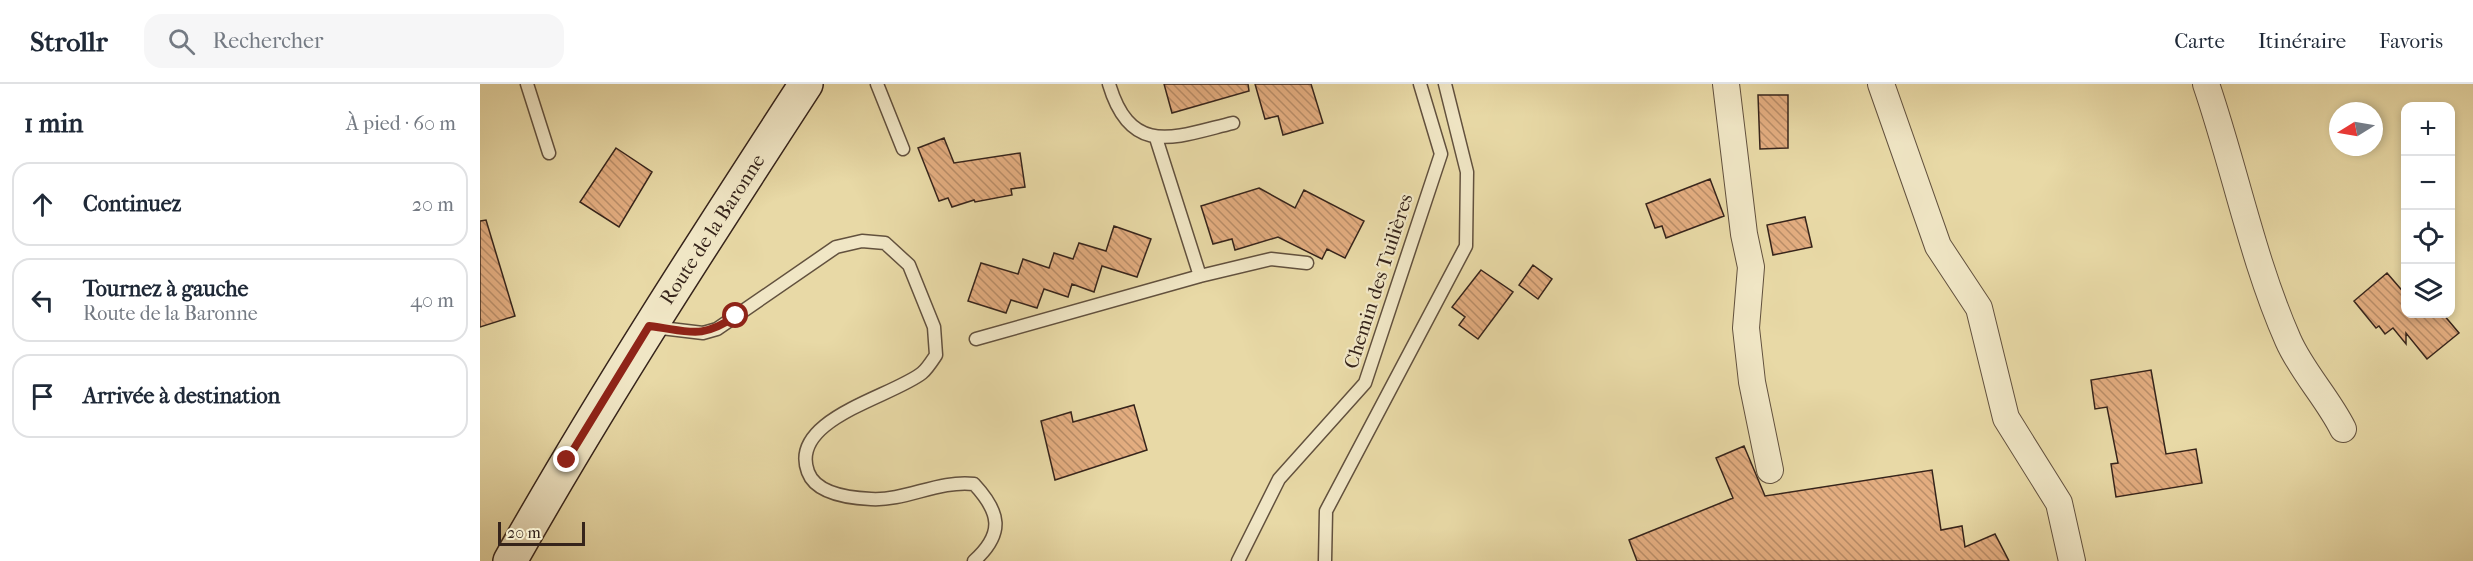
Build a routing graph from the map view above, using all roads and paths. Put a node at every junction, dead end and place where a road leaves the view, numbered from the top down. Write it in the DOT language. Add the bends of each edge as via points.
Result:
graph roads {
  1 [pos="527,84"];
  2 [pos="806,84"];
  3 [pos="877,84"];
  4 [pos="1109,84"];
  5 [pos="1420,84"];
  6 [pos="1445,84"];
  7 [pos="1726,84"];
  8 [pos="1881,84"];
  9 [pos="2206,84"];
  10 [pos="1233,123"];
  11 [pos="1156,138"];
  12 [pos="903,149"];
  13 [pos="549,153"];
  14 [pos="1307,263"];
  15 [pos="1200,276"];
  16 [pos="649,326"];
  17 [pos="976,339"];
  18 [pos="2343,429"];
  19 [pos="1770,470"];
  20 [pos="510,561"];
  21 [pos="975,561"];
  22 [pos="1238,561"];
  23 [pos="1325,561"];
  24 [pos="2072,561"];
  1 -- 13 [label="lane"];
  2 -- 16 [label="main road, Route de la Baronne"];
  3 -- 12 [label="lane"];
  4 -- 11 [label="lane" via="1115,105 1133,128"];
  5 -- 22 [label="lane, Chemin des Tuilières" via="1441,154 1365,383 1279,479"];
  6 -- 23 [label="lane" via="1467,172 1466,246 1326,511"];
  7 -- 19 [label="street" via="1751,267 1746,328 1752,382"];
  8 -- 24 [label="street" via="1938,246 1979,308 2006,418 2059,503"];
  9 -- 18 [label="street" via="2264,281 2296,360"];
  10 -- 11 [label="lane" via="1178,137"];
  11 -- 15 [label="lane"];
  14 -- 15 [label="lane" via="1271,259"];
  15 -- 17 [label="lane"];
  16 -- 20 [label="main road, Route de la Baronne"];
  16 -- 21 [label="lane" via="703,333 717,328 836,247 862,241 885,243 909,265 934,327 936,355 922,373 828,423 810,441 805,464 811,482 829,492 872,499 954,482 974,484 991,503 996,524 991,547"];
}
